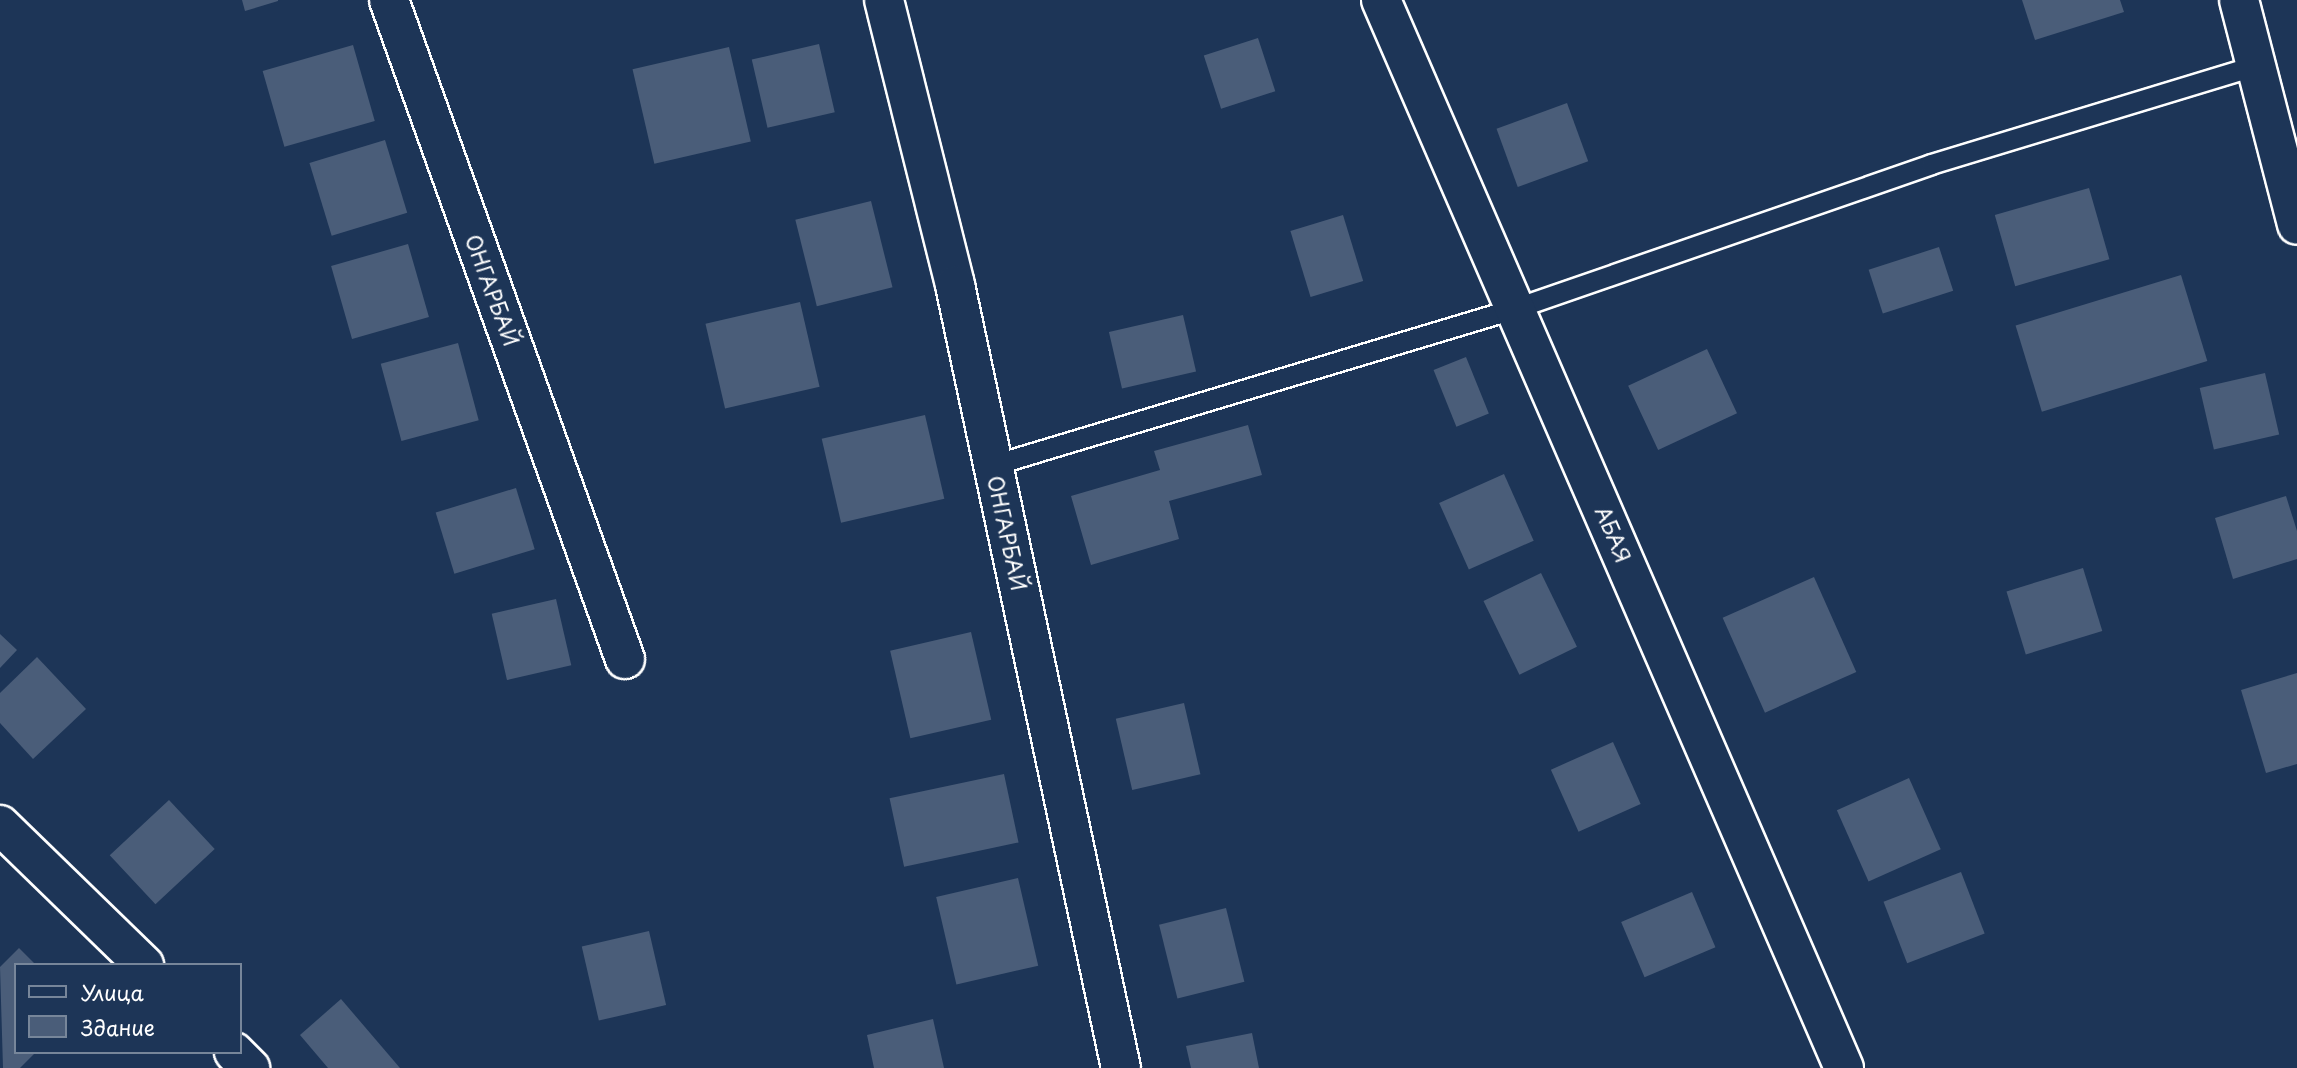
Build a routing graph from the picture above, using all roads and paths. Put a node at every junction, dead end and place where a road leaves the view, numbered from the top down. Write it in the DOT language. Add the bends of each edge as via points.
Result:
graph roads {
  1 [pos="389,0"];
  2 [pos="884,0"];
  3 [pos="1381,0"];
  4 [pos="2239,0"];
  5 [pos="2256,65"];
  6 [pos="2297,225"];
  7 [pos="1516,308"];
  8 [pos="993,465"];
  9 [pos="625,659"];
  10 [pos="0,825"];
  11 [pos="142,963"];
  12 [pos="236,1054"];
  13 [pos="250,1068"];
  14 [pos="1121,1068"];
  15 [pos="1844,1068"];
  1 -- 9 [label="street, ОНГАРБАЙ"];
  2 -- 8 [label="street, ОНГАРБАЙ"];
  3 -- 7 [label="street, АБАЯ"];
  4 -- 5 [label="street"];
  5 -- 6 [label="street"];
  5 -- 7 [label="lane" via="1931,163"];
  7 -- 8 [label="lane"];
  7 -- 15 [label="street, АБАЯ"];
  8 -- 14 [label="street, ОНГАРБАЙ"];
  10 -- 11 [label="street"];
  12 -- 13 [label="street"];
}
